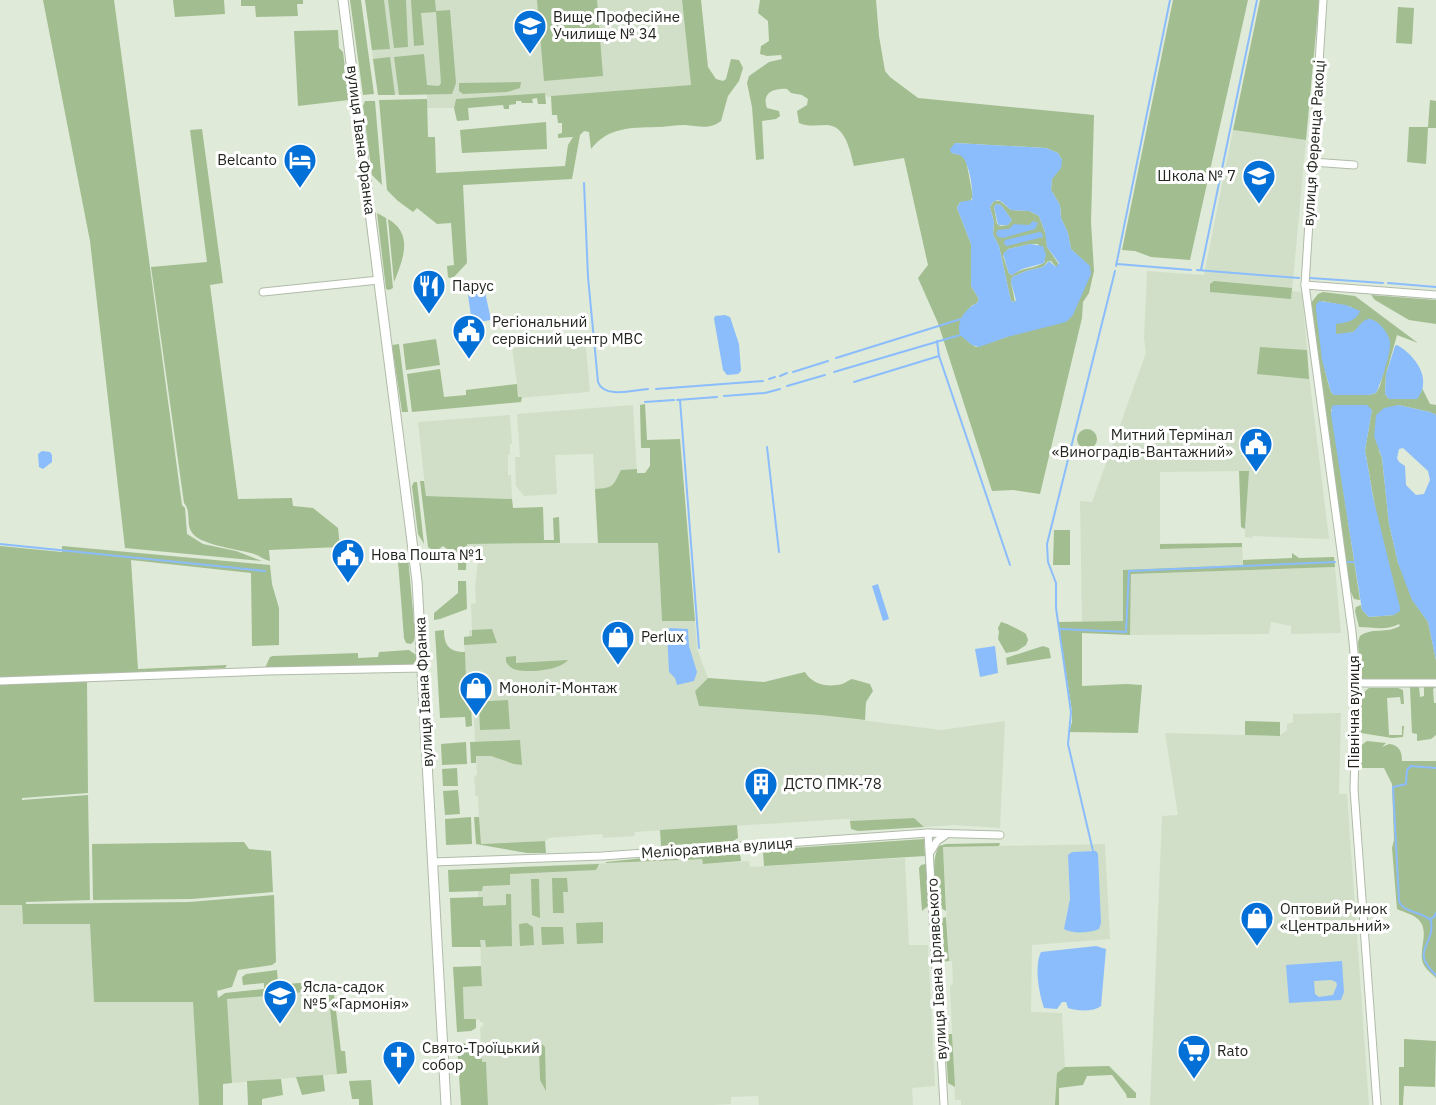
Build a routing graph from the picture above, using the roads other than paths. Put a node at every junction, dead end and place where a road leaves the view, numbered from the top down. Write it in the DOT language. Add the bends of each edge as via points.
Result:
graph roads {
  1 [pos="343,0"];
  2 [pos="1323,0"];
  3 [pos="1312,162"];
  4 [pos="1354,165"];
  5 [pos="379,280"];
  6 [pos="1305,285"];
  7 [pos="263,292"];
  8 [pos="1436,295"];
  9 [pos="423,668"];
  10 [pos="0,681"];
  11 [pos="1357,683"];
  12 [pos="1436,683"];
  13 [pos="928,833"];
  14 [pos="949,833"];
  15 [pos="1000,835"];
  16 [pos="930,854"];
  17 [pos="433,862"];
  18 [pos="446,1105"];
  19 [pos="944,1105"];
  20 [pos="1377,1105"];
  1 -- 5 [label="main road, вулиця Івана Франка"];
  2 -- 3 [label="street, вулиця Ференца Ракоці"];
  3 -- 4 [label="street"];
  3 -- 6 [label="street, вулиця Ференца Ракоці"];
  5 -- 7 [label="street"];
  5 -- 9 [label="main road, вулиця Івана Франка" via="414,551"];
  6 -- 8 [label="street"];
  6 -- 11 [label="street, Північна вулиця"];
  9 -- 10 [label="street"];
  9 -- 17 [label="main road, вулиця Івана Франка"];
  11 -- 12 [label="street"];
  11 -- 20 [label="street, Північна вулиця" via="1354,789"];
  13 -- 14 [label="street, Меліоративна вулиця"];
  13 -- 16 [label="street, вулиця Івана Ірлявського"];
  13 -- 17 [label="street, Меліоративна вулиця" via="602,856"];
  14 -- 15 [label="street, Меліоративна вулиця"];
  14 -- 16 [label="street" via="937,841"];
  16 -- 19 [label="street, вулиця Івана Ірлявського"];
  17 -- 18 [label="main road, вулиця Івана Франка"];
}
